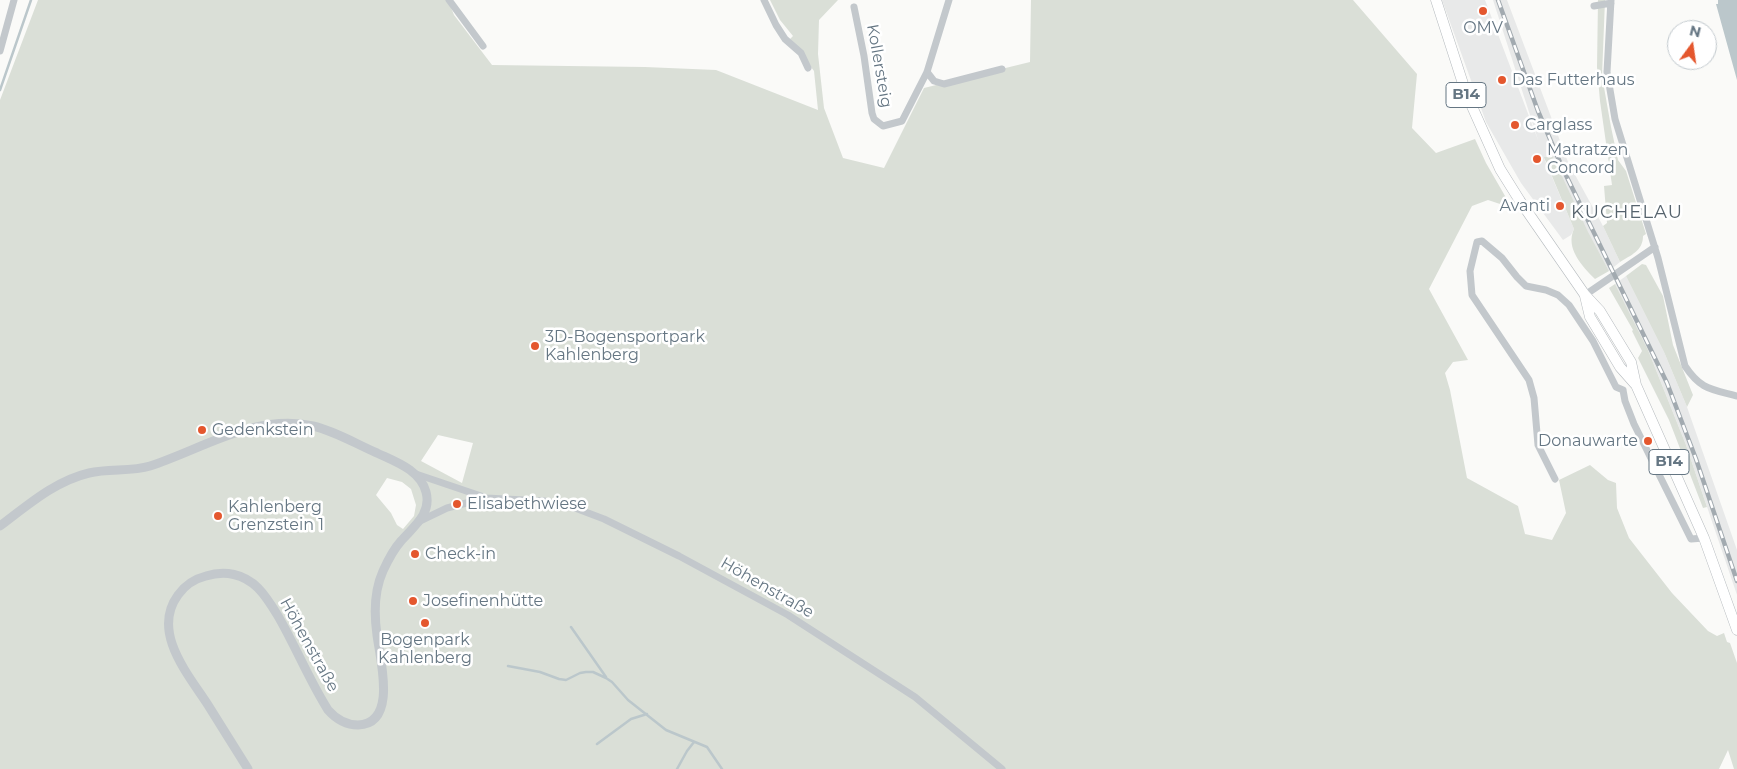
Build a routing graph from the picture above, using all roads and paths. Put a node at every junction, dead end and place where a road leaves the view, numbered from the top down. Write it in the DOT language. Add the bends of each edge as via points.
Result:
graph roads {
  1 [pos="14,0"];
  2 [pos="449,0"];
  3 [pos="764,0"];
  4 [pos="949,0"];
  5 [pos="1436,0"];
  6 [pos="1611,1"];
  7 [pos="1594,6"];
  8 [pos="854,7"];
  9 [pos="483,46"];
  10 [pos="0,51"];
  11 [pos="808,68"];
  12 [pos="1002,70"];
  13 [pos="927,72"];
  14 [pos="1655,247"];
  15 [pos="1585,295"];
  16 [pos="1636,385"];
  17 [pos="1623,390"];
  18 [pos="1737,396"];
  19 [pos="415,473"];
  20 [pos="1555,479"];
  21 [pos="486,498"];
  22 [pos="420,521"];
  23 [pos="0,526"];
  24 [pos="1704,538"];
  25 [pos="1737,630"];
  26 [pos="248,769"];
  27 [pos="1002,769"];
  1 -- 10 [label="street"];
  2 -- 9 [label="street"];
  3 -- 11 [label="street" via="785,39 801,52"];
  4 -- 13 [label="street, Kollersteig"];
  5 -- 15 [label="main road, B14" via="1483,135 1507,182"];
  6 -- 7 [label="street"];
  6 -- 14 [label="street" via="1609,85 1620,138"];
  8 -- 13 [label="street, Kollersteig" via="874,119 883,126 902,121"];
  12 -- 13 [label="street" via="944,84 934,81"];
  14 -- 15 [label="street"];
  14 -- 18 [label="street" via="1685,366 1700,385"];
  15 -- 16 [label="main road, B14" via="1600,311 1631,362"];
  16 -- 17 [label="street"];
  16 -- 24 [label="main road, B14"];
  17 -- 20 [label="street" via="1616,387 1593,341 1569,305 1546,290 1526,286 1502,258 1482,241 1477,242 1470,271 1472,295 1529,380 1538,445"];
  17 -- 24 [label="street" via="1633,423 1691,539"];
  19 -- 21 [label="street, Höhenstraße"];
  19 -- 22 [label="street, Höhenstraße" via="427,497"];
  19 -- 23 [label="street, Höhenstraße" via="331,432 304,424 276,424 212,440 142,468 74,478 46,492"];
  21 -- 22 [label="street, Höhenstraße" via="447,508"];
  21 -- 27 [label="street, Höhenstraße" via="544,501 575,508 679,556 788,615 915,697"];
  22 -- 26 [label="street, Höhenstraße" via="395,548 380,581 375,614 384,696 378,713 362,725 343,722 328,710 287,631 265,596 252,583 234,574 217,573 190,583 176,599 169,625 174,650"];
  24 -- 25 [label="main road, B14"];
}
